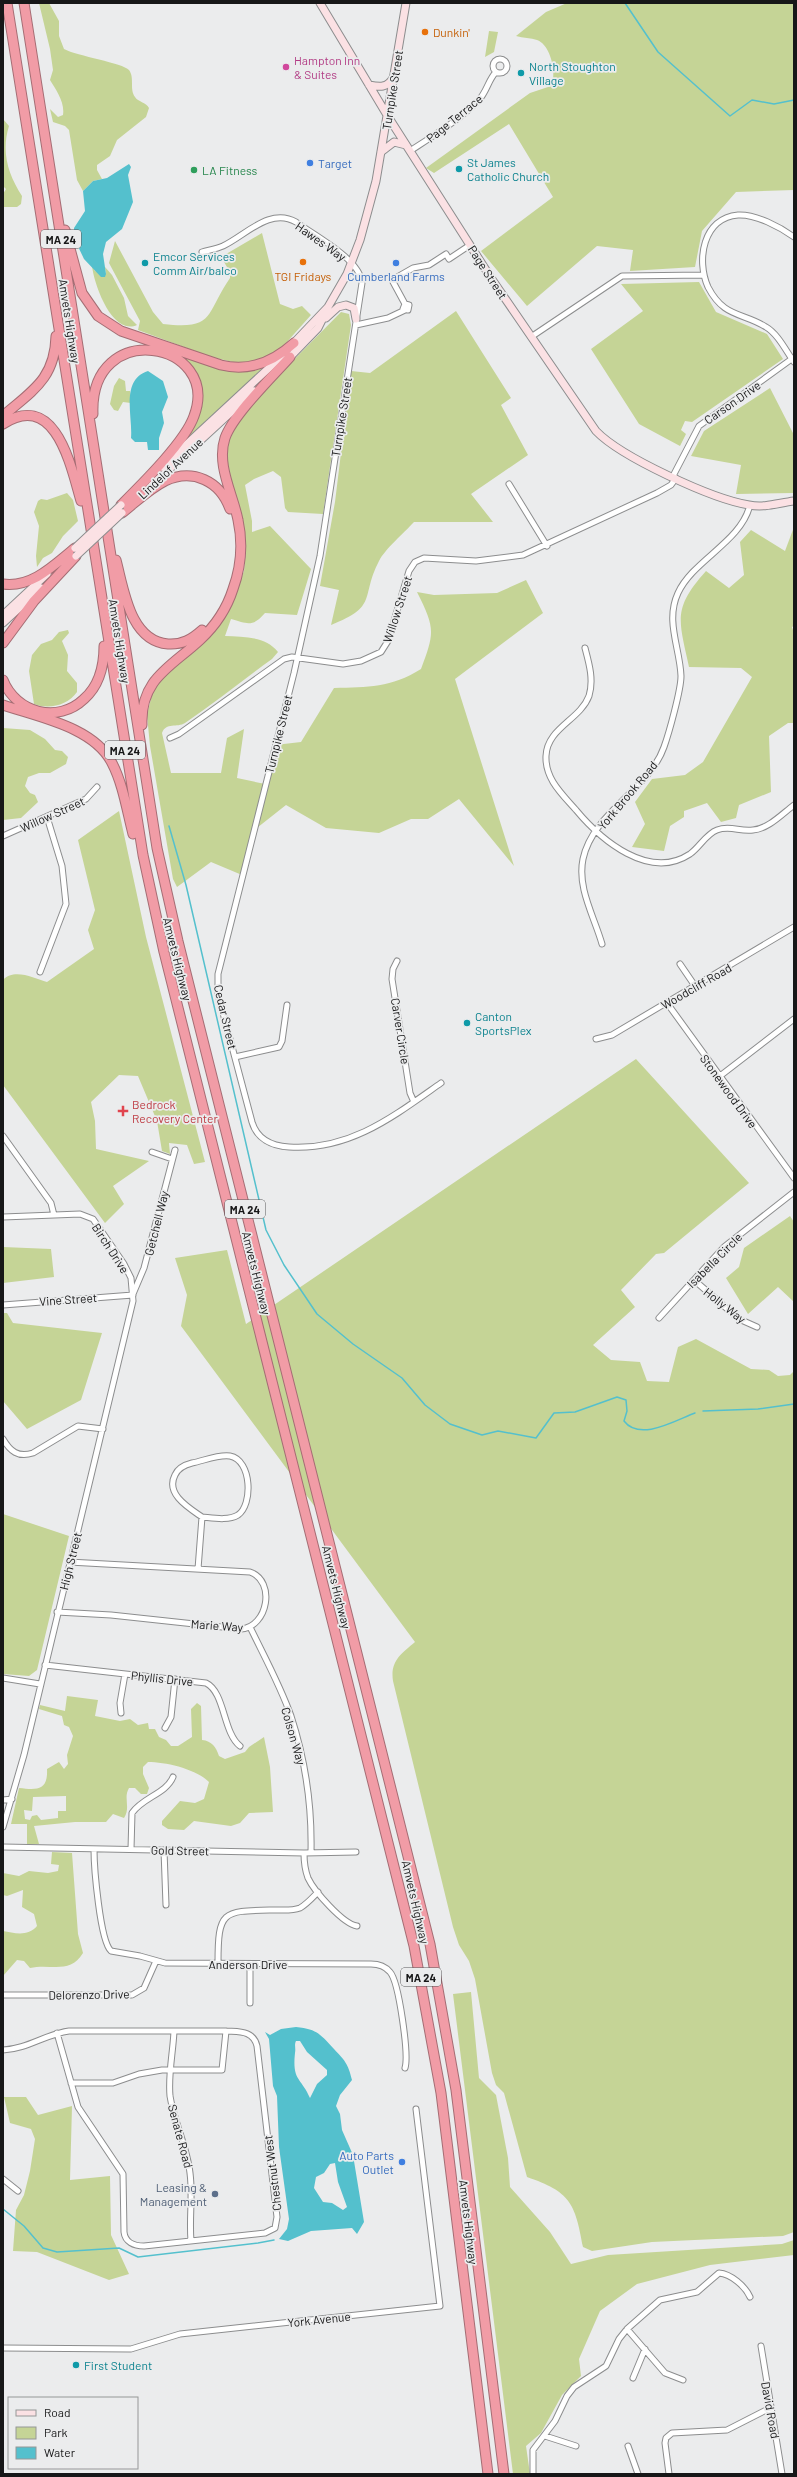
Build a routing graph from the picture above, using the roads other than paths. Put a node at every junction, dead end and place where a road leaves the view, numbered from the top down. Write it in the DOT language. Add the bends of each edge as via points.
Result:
graph roads {
  1 [pos="7,3"];
  2 [pos="24,3"];
  3 [pos="320,3"];
  4 [pos="406,3"];
  5 [pos="499,73"];
  6 [pos="394,78"];
  7 [pos="369,85"];
  8 [pos="387,115"];
  9 [pos="44,134"];
  10 [pos="408,148"];
  11 [pos="381,152"];
  12 [pos="794,237"];
  13 [pos="470,245"];
  14 [pos="202,252"];
  15 [pos="352,263"];
  16 [pos="704,275"];
  17 [pos="51,283"];
  18 [pos="328,307"];
  19 [pos="356,322"];
  20 [pos="318,328"];
  21 [pos="531,337"];
  22 [pos="294,343"];
  23 [pos="290,358"];
  24 [pos="793,359"];
  25 [pos="3,416"];
  26 [pos="3,424"];
  27 [pos="98,475"];
  28 [pos="674,477"];
  29 [pos="509,484"];
  30 [pos="794,501"];
  31 [pos="750,505"];
  32 [pos="121,509"];
  33 [pos="104,514"];
  34 [pos="547,546"];
  35 [pos="93,547"];
  36 [pos="75,552"];
  37 [pos="3,584"];
  38 [pos="100,593"];
  39 [pos="3,615"];
  40 [pos="3,623"];
  41 [pos="3,643"];
  42 [pos="586,648"];
  43 [pos="297,658"];
  44 [pos="3,680"];
  45 [pos="3,705"];
  46 [pos="170,738"];
  47 [pos="97,787"];
  48 [pos="148,792"];
  49 [pos="794,805"];
  50 [pos="47,817"];
  51 [pos="253,831"];
  52 [pos="596,832"];
  53 [pos="3,836"];
  54 [pos="153,906"];
  55 [pos="794,927"];
  56 [pos="602,944"];
  57 [pos="397,960"];
  58 [pos="680,964"];
  59 [pos="40,972"];
  60 [pos="695,986"];
  61 [pos="667,1003"];
  62 [pos="287,1005"];
  63 [pos="793,1020"];
  64 [pos="596,1039"];
  65 [pos="235,1057"];
  66 [pos="720,1076"];
  67 [pos="441,1083"];
  68 [pos="414,1102"];
  69 [pos="3,1136"];
  70 [pos="175,1150"];
  71 [pos="152,1152"];
  72 [pos="172,1159"];
  73 [pos="794,1178"];
  74 [pos="794,1192"];
  75 [pos="54,1215"];
  76 [pos="3,1217"];
  77 [pos="694,1280"];
  78 [pos="133,1295"];
  79 [pos="3,1305"];
  80 [pos="659,1318"];
  81 [pos="757,1327"];
  82 [pos="103,1429"];
  83 [pos="3,1439"];
  84 [pos="202,1517"];
  85 [pos="69,1562"];
  86 [pos="198,1569"];
  87 [pos="57,1612"];
  88 [pos="250,1627"];
  89 [pos="44,1664"];
  90 [pos="125,1674"];
  91 [pos="3,1678"];
  92 [pos="175,1679"];
  93 [pos="40,1684"];
  94 [pos="121,1713"];
  95 [pos="165,1728"];
  96 [pos="240,1746"];
  97 [pos="174,1777"];
  98 [pos="12,1799"];
  99 [pos="3,1800"];
  100 [pos="3,1827"];
  101 [pos="3,1847"];
  102 [pos="94,1849"];
  103 [pos="131,1849"];
  104 [pos="164,1850"];
  105 [pos="311,1852"];
  106 [pos="356,1852"];
  107 [pos="304,1853"];
  108 [pos="318,1892"];
  109 [pos="166,1905"];
  110 [pos="358,1926"];
  111 [pos="156,1961"];
  112 [pos="218,1963"];
  113 [pos="250,1964"];
  114 [pos="3,1995"];
  115 [pos="250,2003"];
  116 [pos="174,2031"];
  117 [pos="226,2031"];
  118 [pos="57,2033"];
  119 [pos="3,2050"];
  120 [pos="404,2068"];
  121 [pos="170,2070"];
  122 [pos="71,2083"];
  123 [pos="416,2109"];
  124 [pos="3,2179"];
  125 [pos="18,2191"];
  126 [pos="191,2241"];
  127 [pos="750,2297"];
  128 [pos="627,2329"];
  129 [pos="761,2346"];
  130 [pos="3,2348"];
  131 [pos="645,2350"];
  132 [pos="633,2378"];
  133 [pos="683,2380"];
  134 [pos="770,2408"];
  135 [pos="545,2436"];
  136 [pos="576,2446"];
  137 [pos="628,2446"];
  138 [pos="488,2474"];
  139 [pos="504,2474"];
  140 [pos="533,2474"];
  141 [pos="638,2474"];
  142 [pos="669,2474"];
  143 [pos="782,2474"];
  1 -- 17 [label="highway, Amvets Highway / MA 24"];
  2 -- 9 [label="highway, Amvets Highway / MA 24"];
  3 -- 7 [label="main road, Page Street"];
  4 -- 6 [label="main road, Turnpike Street"];
  5 -- 10 [label="street, Page Terrace" via="490,78 486,92 477,102"];
  6 -- 7 [label="main road" via="384,87"];
  6 -- 8 [label="main road, Turnpike Street"];
  7 -- 8 [label="main road, Page Street"];
  8 -- 10 [label="main road, Page Street"];
  8 -- 11 [label="main road, Turnpike Street"];
  9 -- 22 [label="highway" via="64,229 80,286 87,302 103,321 228,367 245,368 264,363 281,355"];
  9 -- 27 [label="highway, Amvets Highway / MA 24"];
  10 -- 11 [label="main road" via="394,142"];
  10 -- 13 [label="main road, Page Street"];
  11 -- 15 [label="main road, Turnpike Street" via="371,203"];
  12 -- 16 [label="street" via="751,217 738,215 725,219 714,227 706,240 702,254"];
  13 -- 19 [label="street" via="450,259 446,254 429,265 410,269 392,280 405,304 405,310 388,318"];
  13 -- 21 [label="main road, Page Street"];
  14 -- 15 [label="street, Hawes Way" via="224,245 264,221 282,218 296,222"];
  15 -- 18 [label="main road, Lindelof Avenue"];
  15 -- 19 [label="street, Turnpike Street" via="360,274 362,283"];
  16 -- 21 [label="street" via="622,276"];
  16 -- 24 [label="street" via="709,288 720,303 736,315 767,327"];
  17 -- 25 [label="highway" via="56,334 52,363 37,387"];
  17 -- 35 [label="highway, Amvets Highway / MA 24"];
  18 -- 20 [label="main road, Lindelof Avenue"];
  18 -- 22 [label="main road, Lindelof Avenue"];
  19 -- 20 [label="main road" via="354,308 344,305 332,312"];
  19 -- 43 [label="street, Turnpike Street" via="323,538"];
  20 -- 23 [label="main road, Lindelof Avenue"];
  21 -- 28 [label="main road, Page Street" via="598,434 619,449"];
  22 -- 32 [label="main road, Lindelof Avenue"];
  23 -- 32 [label="main road, Lindelof Avenue"];
  23 -- 48 [label="highway" via="234,422 225,437 222,459 241,541 238,570 230,598 214,625 159,674 145,697 141,716"];
  24 -- 28 [label="street, Carson Drive" via="699,426"];
  26 -- 35 [label="highway" via="19,417 34,418 46,422 59,436 66,450"];
  27 -- 32 [label="highway" via="93,403 102,374 117,358 135,350 155,349 174,357 184,365 195,386 197,402 194,415 176,443"];
  27 -- 33 [label="highway, Amvets Highway / MA 24"];
  28 -- 31 [label="main road, Page Street" via="706,491"];
  28 -- 34 [label="street, Willow Street" via="673,484 666,488"];
  29 -- 34 [label="street"];
  30 -- 31 [label="main road, Page Street" via="767,506"];
  31 -- 52 [label="street, York Brook Road" via="745,521 679,592 672,619 681,678 664,748 657,762"];
  32 -- 33 [label="highway" via="160,484 187,476 204,479 216,485 225,496 236,542 231,576 216,612 190,640 176,644 159,642 148,637 137,624 130,608"];
  32 -- 36 [label="main road, Lindelof Avenue, bridge"];
  33 -- 48 [label="highway, Amvets Highway / MA 24"];
  34 -- 43 [label="street, Willow Street" via="520,556 489,560 419,560 410,568 383,651 365,660 343,664"];
  35 -- 38 [label="highway, Amvets Highway / MA 24"];
  36 -- 37 [label="highway" via="33,579 23,583"];
  36 -- 39 [label="main road, Lindelof Avenue"];
  36 -- 40 [label="main road, Lindelof Avenue"];
  36 -- 41 [label="highway"];
  38 -- 44 [label="highway" via="104,660 98,680 84,700 64,711 40,712 18,701"];
  38 -- 54 [label="highway, Amvets Highway / MA 24" via="136,818"];
  42 -- 52 [label="street" via="590,669 588,696 582,707 547,745 546,757 553,784"];
  43 -- 46 [label="street, Willow Street" via="286,658 275,664"];
  43 -- 51 [label="street, Turnpike Street"];
  45 -- 54 [label="highway" via="82,733 96,742 108,755 117,775"];
  47 -- 50 [label="street, Willow Street" via="86,799"];
  48 -- 139 [label="highway, Amvets Highway / MA 24" via="178,941 430,1944 457,2096"];
  49 -- 52 [label="street" via="759,829 751,831 725,827 713,831 690,854 663,862 631,856"];
  50 -- 53 [label="street, Willow Street"];
  50 -- 59 [label="street" via="62,866 66,904"];
  51 -- 65 [label="street, Cedar Street" via="217,980 218,994"];
  52 -- 56 [label="street, York Brook Road" via="583,859 583,877 586,900"];
  54 -- 138 [label="highway, Amvets Highway / MA 24" via="415,1951 441,2092"];
  55 -- 60 [label="street, Woodcliff Road"];
  57 -- 68 [label="street, Carver Circle" via="392,979 410,1093"];
  58 -- 60 [label="street"];
  60 -- 61 [label="street, Woodcliff Road"];
  61 -- 64 [label="street, Woodcliff Road" via="612,1035"];
  61 -- 66 [label="street, Stonewood Drive"];
  62 -- 65 [label="street" via="279,1047"];
  63 -- 66 [label="street"];
  65 -- 68 [label="street, Cedar Street" via="256,1131 267,1141 282,1147 329,1145 370,1130"];
  66 -- 73 [label="street, Stonewood Drive"];
  67 -- 68 [label="street"];
  69 -- 75 [label="street" via="51,1202"];
  70 -- 72 [label="street, Getchell Way"];
  71 -- 72 [label="street"];
  72 -- 78 [label="street, Getchell Way" via="144,1268"];
  74 -- 77 [label="street, Isabella Circle" via="733,1239"];
  75 -- 76 [label="street, Birch Drive"];
  75 -- 78 [label="street, Birch Drive" via="83,1215 93,1219 126,1267 131,1278"];
  77 -- 80 [label="street, Isabella Circle"];
  77 -- 81 [label="street, Holly Way" via="739,1319"];
  78 -- 79 [label="street, Vine Street"];
  78 -- 82 [label="street, High Street" via="132,1309"];
  82 -- 83 [label="street" via="87,1425 78,1426 33,1453 25,1455 12,1451"];
  82 -- 85 [label="street, High Street"];
  84 -- 84 [label="street" via="176,1496 173,1484 176,1473 188,1464 225,1456 237,1459 244,1465 247,1473 246,1500 242,1511 230,1518"];
  84 -- 86 [label="street"];
  85 -- 86 [label="street, Marie Way"];
  85 -- 87 [label="street, High Street"];
  86 -- 88 [label="street, Marie Way" via="250,1572 262,1580 266,1590 263,1609 259,1619"];
  87 -- 88 [label="street, Marie Way"];
  87 -- 89 [label="street, High Street"];
  88 -- 105 [label="street, Colson Way" via="287,1706 296,1734 306,1784"];
  89 -- 90 [label="street, Phyllis Drive"];
  89 -- 93 [label="street, High Street"];
  90 -- 92 [label="street, Phyllis Drive"];
  90 -- 94 [label="street" via="120,1703"];
  91 -- 93 [label="street"];
  92 -- 95 [label="street" via="170,1719"];
  92 -- 96 [label="street, Phyllis Drive" via="204,1682 211,1686 234,1740"];
  93 -- 98 [label="street, High Street"];
  97 -- 103 [label="street" via="168,1786 132,1813"];
  98 -- 99 [label="street"];
  98 -- 100 [label="street, High Street"];
  101 -- 102 [label="street, Gold Street"];
  102 -- 103 [label="street, Gold Street"];
  102 -- 111 [label="street, Anderson Drive" via="96,1880 108,1948 115,1954 140,1956"];
  103 -- 104 [label="street, Gold Street"];
  104 -- 107 [label="street, Gold Street"];
  104 -- 109 [label="street"];
  105 -- 106 [label="street, Gold Street"];
  105 -- 107 [label="street, Gold Street"];
  107 -- 108 [label="street" via="307,1875"];
  108 -- 110 [label="street" via="344,1920"];
  108 -- 112 [label="street" via="294,1910 239,1911 228,1915 218,1930"];
  111 -- 112 [label="street, Anderson Drive"];
  111 -- 114 [label="street, Delorenzo Drive" via="144,1988 132,1995"];
  112 -- 113 [label="street, Anderson Drive"];
  113 -- 115 [label="street"];
  113 -- 120 [label="street, Anderson Drive" via="370,1964 386,1968 393,1977 398,1997 407,2051"];
  116 -- 117 [label="street, Chestnut West"];
  116 -- 118 [label="street, Chestnut West" via="72,2030"];
  116 -- 121 [label="street, Senate Road"];
  117 -- 121 [label="street" via="222,2070"];
  117 -- 126 [label="street, Chestnut West" via="245,2032 253,2037 256,2044 277,2222 275,2228 267,2232"];
  118 -- 119 [label="street, Chestnut West" via="16,2049"];
  118 -- 122 [label="street, Chestnut West"];
  121 -- 122 [label="street" via="142,2073 113,2082"];
  121 -- 126 [label="street, Senate Road" via="171,2101 186,2147 190,2172"];
  122 -- 126 [label="street, Chestnut West" via="80,2109 123,2174 124,2232 127,2240 141,2246"];
  123 -- 130 [label="street, York Avenue" via="440,2306 186,2333 131,2349"];
  124 -- 125 [label="street"];
  127 -- 128 [label="street" via="743,2286 726,2274 719,2273 697,2292 660,2300"];
  128 -- 131 [label="street"];
  128 -- 135 [label="street" via="619,2339 606,2366 571,2391"];
  129 -- 134 [label="street, David Road"];
  131 -- 132 [label="street"];
  131 -- 133 [label="street" via="665,2373"];
  134 -- 142 [label="street" via="726,2430 672,2433 666,2438 665,2443"];
  134 -- 143 [label="street, David Road"];
  135 -- 136 [label="street"];
  135 -- 140 [label="street" via="532,2453"];
  137 -- 141 [label="street"];
}
